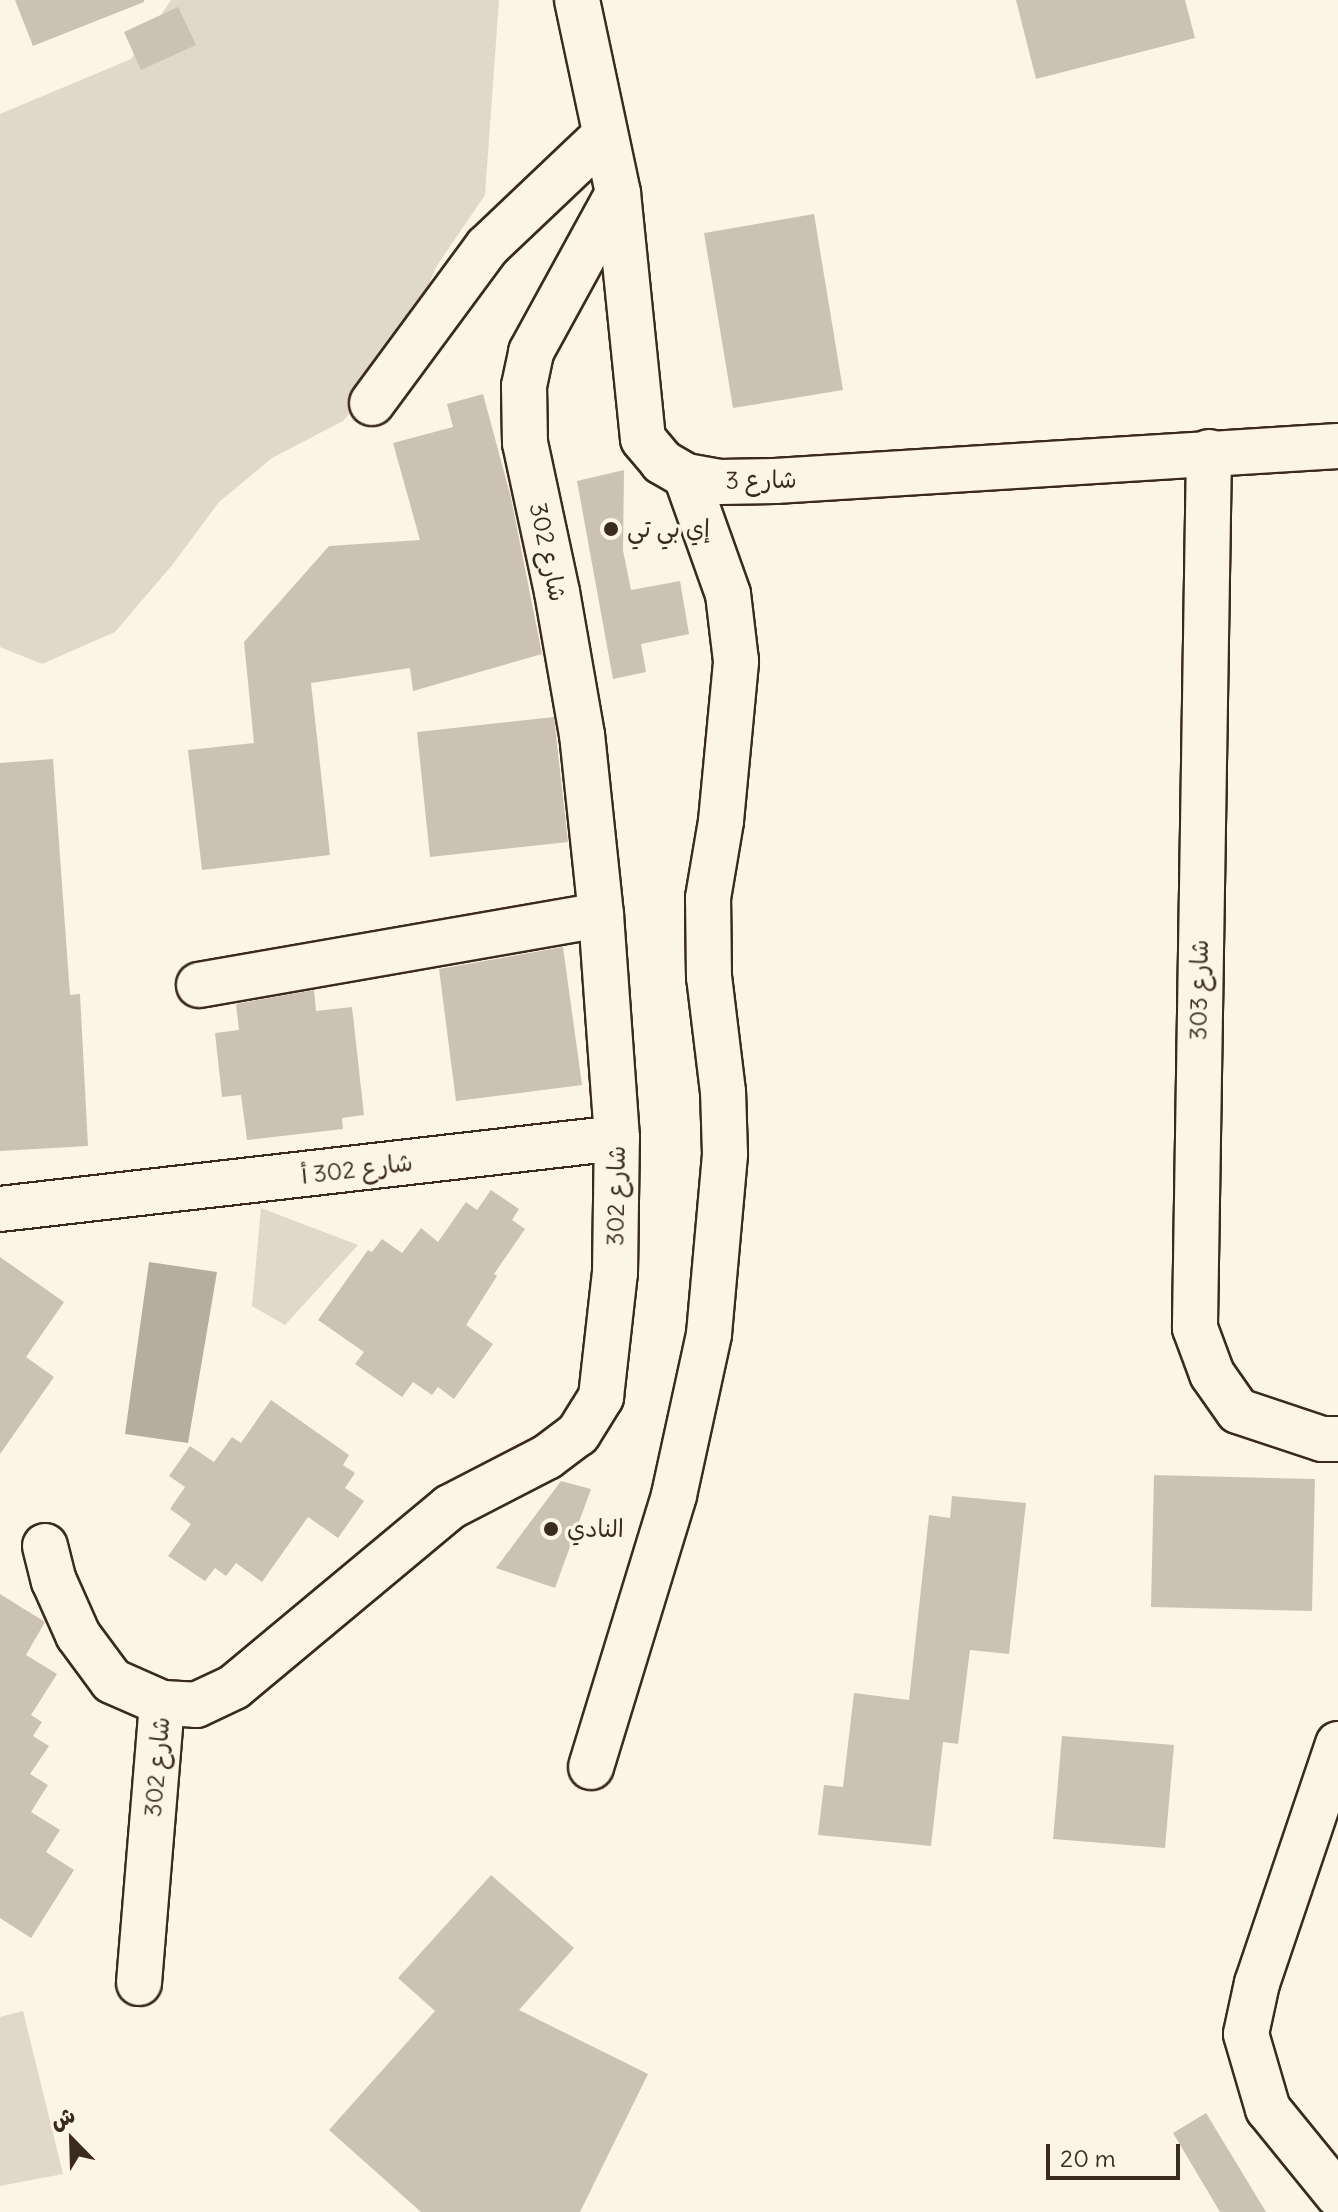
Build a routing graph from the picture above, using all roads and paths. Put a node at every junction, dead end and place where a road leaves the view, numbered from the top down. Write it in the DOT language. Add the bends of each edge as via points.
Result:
graph roads {
  1 [pos="577,0"];
  2 [pos="604,136"];
  3 [pos="618,193"];
  4 [pos="372,403"];
  5 [pos="1338,446"];
  6 [pos="1209,452"];
  7 [pos="686,476"];
  8 [pos="601,915"];
  9 [pos="199,985"];
  10 [pos="617,1138"];
  11 [pos="0,1209"];
  12 [pos="1338,1439"];
  13 [pos="45,1546"];
  14 [pos="162,1703"];
  15 [pos="1338,1744"];
  16 [pos="591,1767"];
  17 [pos="139,1983"];
  18 [pos="1338,2195"];
  1 -- 2 [label="street, شارع 3"];
  2 -- 3 [label="street, شارع 3"];
  2 -- 4 [label="street" via="487,247"];
  3 -- 7 [label="street, شارع 3" via="643,439 662,462"];
  3 -- 8 [label="street, شارع 302" via="531,352 524,386 525,443 582,735"];
  5 -- 6 [label="street, شارع 3"];
  6 -- 7 [label="street, شارع 3" via="775,481 719,482"];
  6 -- 12 [label="street, شارع 303" via="1195,1328 1212,1374 1238,1411 1322,1439"];
  7 -- 16 [label="street" via="728,594 736,661 708,898 709,977 725,1154 709,1334 674,1495"];
  8 -- 9 [label="street"];
  8 -- 10 [label="street, شارع 302"];
  10 -- 11 [label="street, شارع 302 أ"];
  10 -- 14 [label="street, شارع 302" via="609,1339 601,1397 578,1434 547,1457 450,1507 234,1687 196,1705"];
  13 -- 14 [label="street" via="78,1635 112,1681"];
  14 -- 17 [label="street, شارع 302"];
  15 -- 18 [label="street" via="1257,1983 1246,2034 1268,2109"];
}
